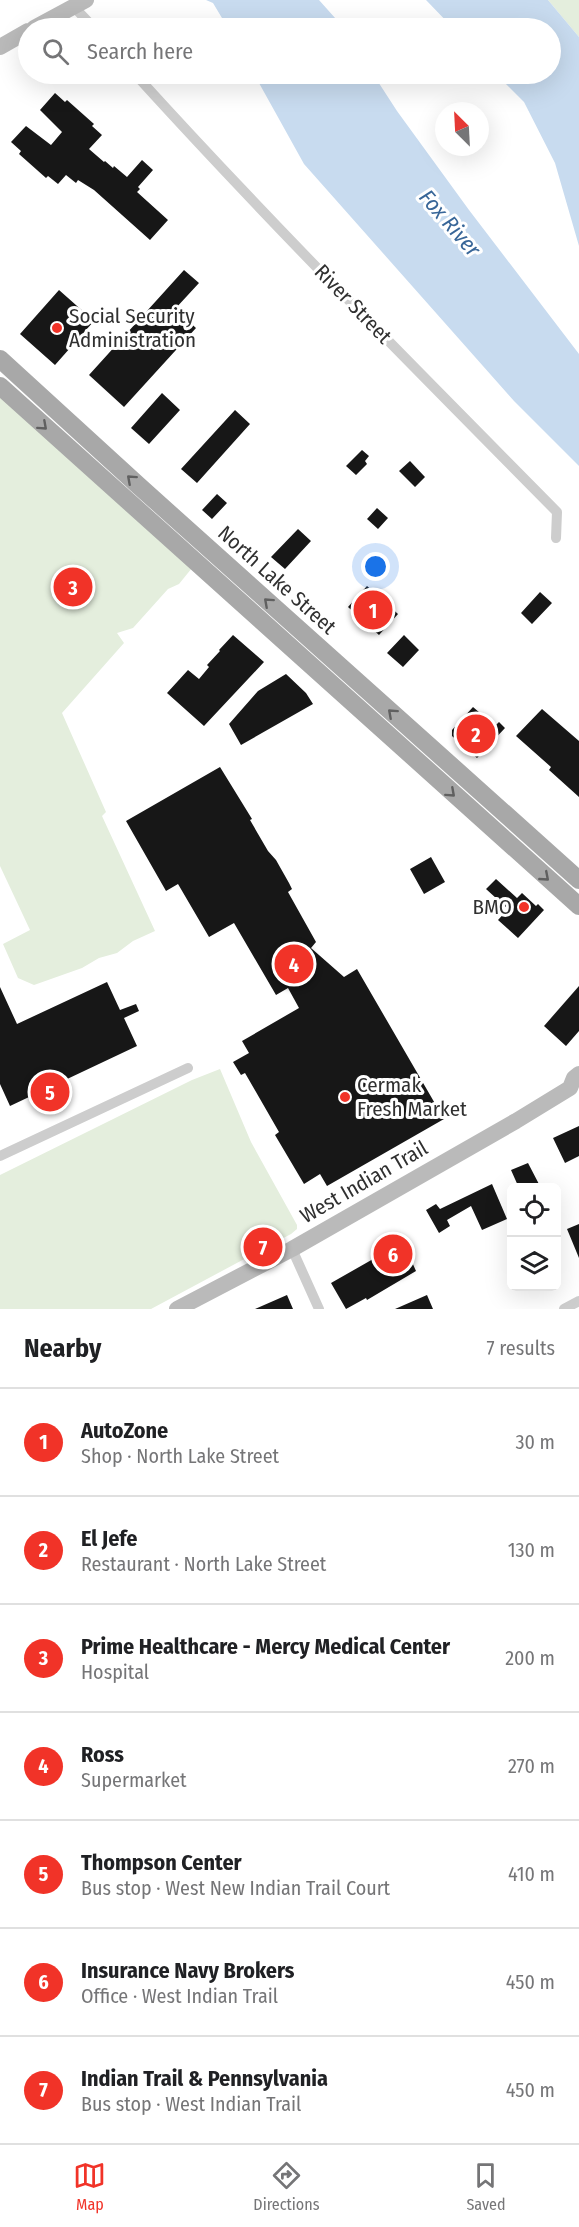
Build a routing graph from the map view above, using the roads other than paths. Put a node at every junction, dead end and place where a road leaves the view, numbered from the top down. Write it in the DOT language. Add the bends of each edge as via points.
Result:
graph roads {
  1 [pos="80,3"];
  2 [pos="52,18"];
  3 [pos="88,18"];
  4 [pos="18,37"];
  5 [pos="0,47"];
  6 [pos="144,84"];
  7 [pos="0,359"];
  8 [pos="0,386"];
  9 [pos="556,538"];
  10 [pos="579,880"];
  11 [pos="579,906"];
  12 [pos="188,1068"];
  13 [pos="576,1085"];
  14 [pos="0,1156"];
  15 [pos="292,1249"];
  16 [pos="579,1301"];
  17 [pos="177,1309"];
  18 [pos="319,1309"];
  19 [pos="564,1309"];
  1 -- 2 [label="main road"];
  1 -- 3 [label="street"];
  4 -- 5 [label="main road"];
  6 -- 9 [label="street, River Street" via="314,265 557,512"];
  10 -- 7 [label="main road, North Lake Street, one-way"];
  8 -- 11 [label="main road, North Lake Street, one-way"];
  12 -- 14 [label="street"];
  13 -- 15 [label="main road, West Indian Trail"];
  15 -- 17 [label="main road, West Indian Trail"];
  15 -- 18 [label="street"];
  16 -- 19 [label="street"];
}
